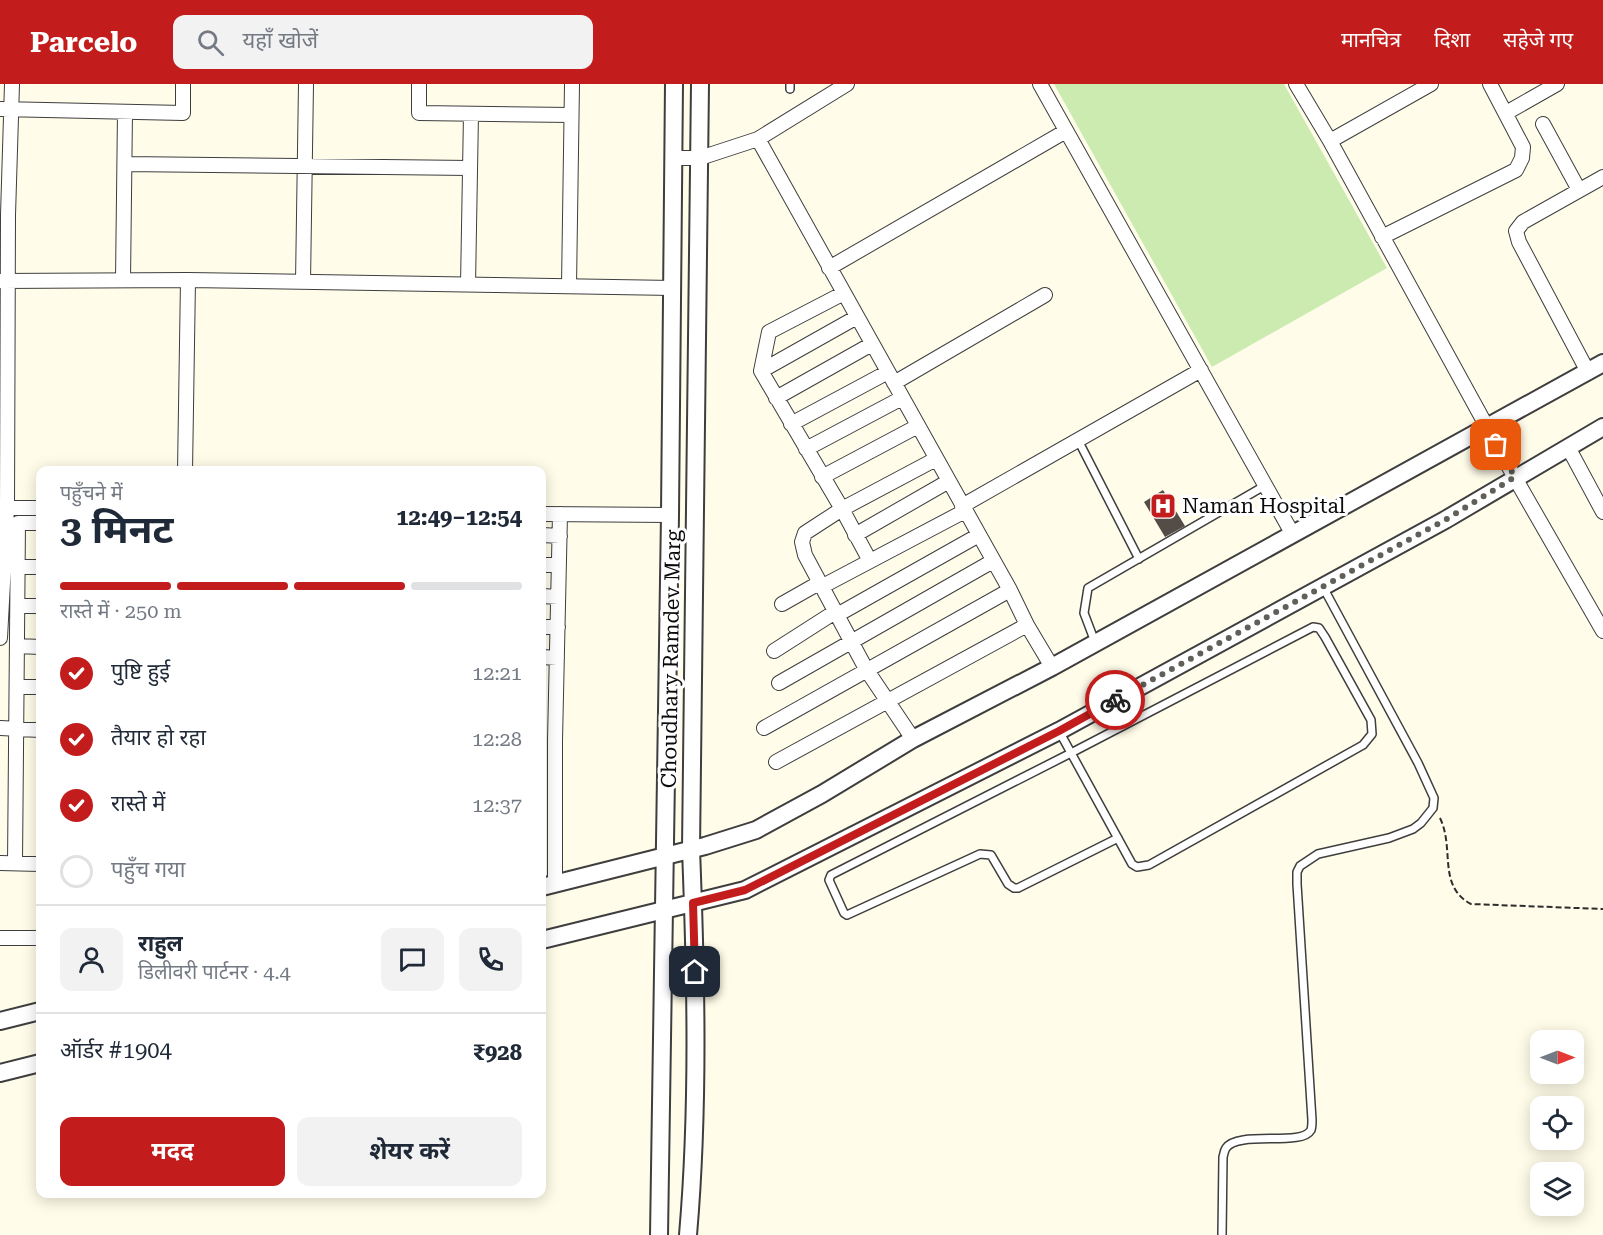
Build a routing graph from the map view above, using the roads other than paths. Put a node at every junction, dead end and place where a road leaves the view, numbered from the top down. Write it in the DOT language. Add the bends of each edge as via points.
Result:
graph roads {
  1 [pos="12,84"];
  2 [pos="183,84"];
  3 [pos="306,84"];
  4 [pos="419,84"];
  5 [pos="572,84"];
  6 [pos="674,84"];
  7 [pos="700,84"];
  8 [pos="847,84"];
  9 [pos="1040,84"];
  10 [pos="1296,84"];
  11 [pos="1431,84"];
  12 [pos="1490,84"];
  13 [pos="1557,84"];
  14 [pos="6,109"];
  15 [pos="125,112"];
  16 [pos="1506,113"];
  17 [pos="471,114"];
  18 [pos="572,115"];
  19 [pos="1543,124"];
  20 [pos="1066,131"];
  21 [pos="758,139"];
  22 [pos="1330,141"];
  23 [pos="674,158"];
  24 [pos="700,158"];
  25 [pos="5,160"];
  26 [pos="124,164"];
  27 [pos="305,166"];
  28 [pos="470,168"];
  29 [pos="1603,177"];
  30 [pos="1579,190"];
  31 [pos="4,215"];
  32 [pos="1382,237"];
  33 [pos="830,268"];
  34 [pos="123,280"];
  35 [pos="188,280"];
  36 [pos="4,281"];
  37 [pos="303,282"];
  38 [pos="468,285"];
  39 [pos="569,286"];
  40 [pos="672,288"];
  41 [pos="844,293"];
  42 [pos="1045,295"];
  43 [pos="857,318"];
  44 [pos="872,344"];
  45 [pos="1596,367"];
  46 [pos="1201,370"];
  47 [pos="761,371"];
  48 [pos="891,378"];
  49 [pos="776,398"];
  50 [pos="902,398"];
  51 [pos="791,424"];
  52 [pos="918,426"];
  53 [pos="1487,428"];
  54 [pos="1603,428"];
  55 [pos="1078,440"];
  56 [pos="1568,447"];
  57 [pos="806,449"];
  58 [pos="936,459"];
  59 [pos="185,466"];
  60 [pos="822,477"];
  61 [pos="1515,477"];
  62 [pos="948,482"];
  63 [pos="1266,485"];
  64 [pos="3,508"];
  65 [pos="36,508"];
  66 [pos="963,508"];
  67 [pos="842,509"];
  68 [pos="1603,512"];
  69 [pos="546,514"];
  70 [pos="560,514"];
  71 [pos="670,515"];
  72 [pos="36,523"];
  73 [pos="1292,533"];
  74 [pos="546,535"];
  75 [pos="855,535"];
  76 [pos="560,536"];
  77 [pos="979,536"];
  78 [pos="1139,559"];
  79 [pos="870,561"];
  80 [pos="993,561"];
  81 [pos="546,565"];
  82 [pos="559,566"];
  83 [pos="18,567"];
  84 [pos="36,567"];
  85 [pos="820,585"];
  86 [pos="1323,586"];
  87 [pos="1010,590"];
  88 [pos="546,596"];
  89 [pos="558,597"];
  90 [pos="782,604"];
  91 [pos="18,606"];
  92 [pos="36,606"];
  93 [pos="836,614"];
  94 [pos="1027,625"];
  95 [pos="546,627"];
  96 [pos="558,627"];
  97 [pos="1603,631"];
  98 [pos="0,638"];
  99 [pos="851,642"];
  100 [pos="1095,642"];
  101 [pos="18,646"];
  102 [pos="36,647"];
  103 [pos="774,651"];
  104 [pos="546,657"];
  105 [pos="557,658"];
  106 [pos="1052,667"];
  107 [pos="866,669"];
  108 [pos="779,683"];
  109 [pos="18,687"];
  110 [pos="36,687"];
  111 [pos="886,701"];
  112 [pos="0,728"];
  113 [pos="764,728"];
  114 [pos="17,729"];
  115 [pos="36,730"];
  116 [pos="1059,731"];
  117 [pos="913,739"];
  118 [pos="548,740"];
  119 [pos="1071,753"];
  120 [pos="776,762"];
  121 [pos="548,772"];
  122 [pos="548,804"];
  123 [pos="548,833"];
  124 [pos="1118,838"];
  125 [pos="690,849"];
  126 [pos="664,856"];
  127 [pos="0,863"];
  128 [pos="15,863"];
  129 [pos="36,864"];
  130 [pos="548,885"];
  131 [pos="693,903"];
  132 [pos="664,910"];
  133 [pos="0,938"];
  134 [pos="36,938"];
  135 [pos="546,939"];
  136 [pos="36,1012"];
  137 [pos="0,1021"];
  138 [pos="36,1064"];
  139 [pos="1,1070"];
  140 [pos="659,1235"];
  141 [pos="688,1235"];
  142 [pos="1222,1235"];
  1 -- 14 [label="street"];
  2 -- 15 [label="street" via="183,113"];
  3 -- 27 [label="street"];
  4 -- 17 [label="street" via="419,113"];
  5 -- 18 [label="street"];
  6 -- 23 [label="street"];
  7 -- 24 [label="street, Choudhary Ramdev Marg"];
  8 -- 21 [label="street"];
  9 -- 20 [label="street"];
  10 -- 22 [label="street"];
  11 -- 22 [label="street"];
  12 -- 16 [label="street"];
  13 -- 16 [label="street"];
  14 -- 15 [label="street"];
  14 -- 25 [label="street"];
  15 -- 26 [label="street"];
  16 -- 32 [label="street" via="1523,147 1516,170"];
  17 -- 18 [label="street"];
  17 -- 28 [label="street"];
  18 -- 39 [label="street"];
  19 -- 30 [label="street"];
  20 -- 33 [label="street"];
  20 -- 46 [label="street"];
  21 -- 24 [label="street"];
  21 -- 33 [label="street"];
  22 -- 32 [label="street"];
  23 -- 24 [label="street"];
  23 -- 40 [label="street"];
  24 -- 125 [label="street, Choudhary Ramdev Marg"];
  25 -- 31 [label="street"];
  26 -- 27 [label="street"];
  26 -- 34 [label="street"];
  27 -- 28 [label="street"];
  27 -- 37 [label="street"];
  28 -- 38 [label="street"];
  29 -- 30 [label="street"];
  30 -- 45 [label="street" via="1523,222 1516,231"];
  31 -- 36 [label="street"];
  32 -- 53 [label="street"];
  33 -- 41 [label="street"];
  34 -- 35 [label="street"];
  34 -- 36 [label="street"];
  35 -- 37 [label="street"];
  35 -- 59 [label="street"];
  36 -- 64 [label="street"];
  37 -- 38 [label="street"];
  38 -- 39 [label="street"];
  39 -- 40 [label="street"];
  40 -- 71 [label="street"];
  41 -- 43 [label="street"];
  41 -- 47 [label="street" via="769,332"];
  42 -- 48 [label="street"];
  43 -- 44 [label="street"];
  43 -- 47 [label="street"];
  44 -- 48 [label="street"];
  44 -- 49 [label="street"];
  45 -- 53 [label="street"];
  46 -- 55 [label="street"];
  46 -- 63 [label="street"];
  47 -- 49 [label="street"];
  48 -- 50 [label="street"];
  48 -- 51 [label="street"];
  49 -- 51 [label="street"];
  50 -- 52 [label="street"];
  50 -- 57 [label="street"];
  51 -- 57 [label="street"];
  52 -- 58 [label="street"];
  52 -- 60 [label="street"];
  53 -- 61 [label="street"];
  53 -- 73 [label="street"];
  54 -- 56 [label="street"];
  55 -- 66 [label="street"];
  55 -- 78 [label="lane"];
  56 -- 61 [label="street"];
  56 -- 68 [label="street"];
  57 -- 60 [label="street"];
  58 -- 62 [label="street"];
  58 -- 67 [label="street"];
  60 -- 67 [label="street"];
  61 -- 86 [label="street"];
  61 -- 97 [label="street"];
  62 -- 66 [label="street"];
  62 -- 75 [label="street"];
  63 -- 73 [label="street"];
  63 -- 78 [label="lane"];
  64 -- 65 [label="street"];
  64 -- 98 [label="street"];
  66 -- 77 [label="street"];
  66 -- 79 [label="street"];
  67 -- 75 [label="street"];
  67 -- 85 [label="street" via="805,532 802,542"];
  69 -- 70 [label="street"];
  70 -- 71 [label="street"];
  70 -- 76 [label="street"];
  71 -- 126 [label="street"];
  72 -- 83 [label="street" via="18,523"];
  73 -- 100 [label="street"];
  74 -- 76 [label="street"];
  75 -- 79 [label="street"];
  76 -- 82 [label="street"];
  77 -- 80 [label="street"];
  77 -- 93 [label="street"];
  78 -- 100 [label="lane" via="1088,588 1084,613"];
  79 -- 85 [label="street"];
  80 -- 87 [label="street"];
  80 -- 99 [label="street"];
  81 -- 82 [label="street"];
  82 -- 89 [label="street"];
  83 -- 84 [label="street"];
  83 -- 91 [label="street"];
  85 -- 90 [label="street"];
  85 -- 93 [label="street"];
  86 -- 116 [label="street"];
  86 -- 142 [label="lane" via="1418,763 1434,798 1433,808 1421,824 1404,834 1318,854 1300,866 1297,884 1311,1130 1294,1137 1233,1142 1226,1148"];
  87 -- 94 [label="street"];
  87 -- 107 [label="street"];
  88 -- 89 [label="street"];
  89 -- 96 [label="street"];
  91 -- 92 [label="street"];
  91 -- 101 [label="street"];
  93 -- 99 [label="street"];
  93 -- 103 [label="street"];
  94 -- 106 [label="street"];
  94 -- 111 [label="street"];
  95 -- 96 [label="street"];
  96 -- 105 [label="street"];
  99 -- 107 [label="street"];
  99 -- 108 [label="street"];
  100 -- 106 [label="street"];
  101 -- 102 [label="street"];
  101 -- 109 [label="street"];
  104 -- 105 [label="street"];
  105 -- 118 [label="street"];
  106 -- 117 [label="street"];
  107 -- 111 [label="street"];
  107 -- 113 [label="street"];
  109 -- 110 [label="street"];
  109 -- 114 [label="street"];
  111 -- 117 [label="street"];
  111 -- 120 [label="street"];
  112 -- 114 [label="street"];
  114 -- 115 [label="street"];
  114 -- 128 [label="street"];
  116 -- 119 [label="lane"];
  116 -- 131 [label="street" via="745,890"];
  117 -- 125 [label="street" via="756,830"];
  118 -- 121 [label="street"];
  119 -- 124 [label="lane"];
  119 -- 124 [label="lane" via="831,874 830,882 844,913 850,914 983,853 991,855 1011,887 1018,888"];
  119 -- 124 [label="lane" via="1313,627 1325,637 1371,720 1372,734 1364,745 1149,864 1131,864"];
  121 -- 122 [label="street"];
  122 -- 123 [label="street"];
  123 -- 130 [label="street"];
  125 -- 126 [label="street"];
  125 -- 131 [label="street, Choudhary Ramdev Marg"];
  126 -- 130 [label="street"];
  126 -- 132 [label="street"];
  127 -- 128 [label="street"];
  128 -- 129 [label="street"];
  131 -- 132 [label="street"];
  131 -- 141 [label="street, Choudhary Ramdev Marg" via="694,1111"];
  132 -- 135 [label="street"];
  132 -- 140 [label="street"];
  133 -- 134 [label="street"];
  136 -- 137 [label="street"];
  138 -- 139 [label="street"];
}
